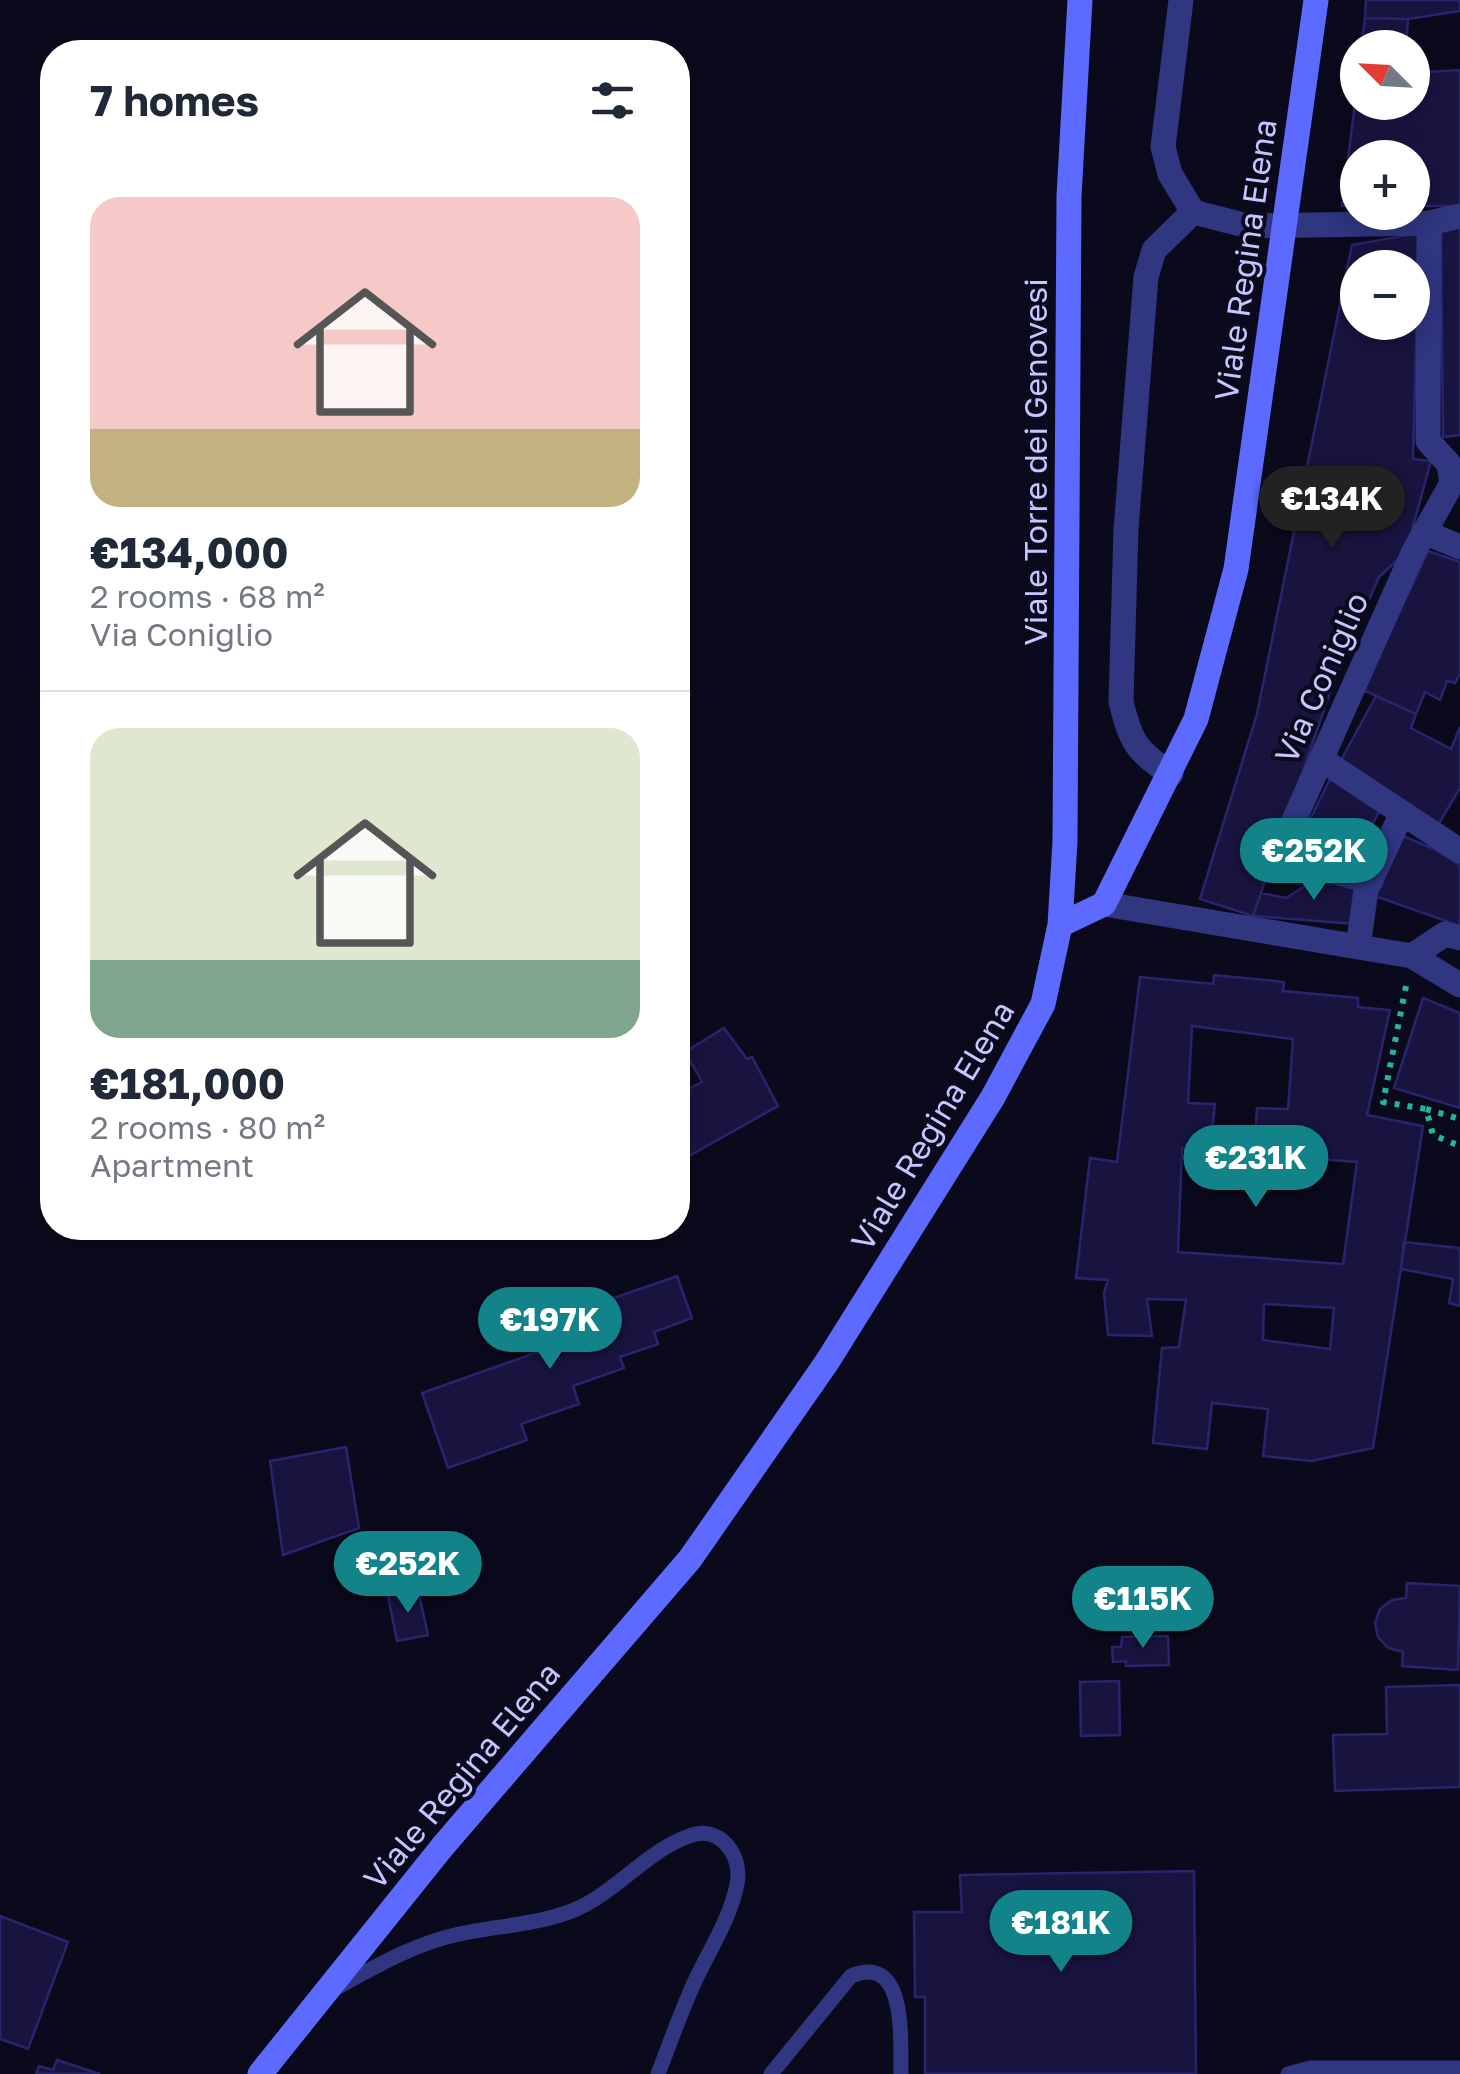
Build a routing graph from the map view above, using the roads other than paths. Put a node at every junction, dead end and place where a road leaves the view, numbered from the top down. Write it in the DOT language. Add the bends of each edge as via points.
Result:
graph roads {
  1 [pos="1080,0"];
  2 [pos="1181,0"];
  3 [pos="1316,0"];
  4 [pos="1192,212"];
  5 [pos="1460,216"];
  6 [pos="1430,223"];
  7 [pos="1284,224"];
  8 [pos="1340,224"];
  9 [pos="1429,230"];
  10 [pos="1456,482"];
  11 [pos="1419,542"];
  12 [pos="1460,547"];
  13 [pos="1322,760"];
  14 [pos="1171,774"];
  15 [pos="1402,813"];
  16 [pos="1460,851"];
  17 [pos="1371,882"];
  18 [pos="1104,904"];
  19 [pos="1060,925"];
  20 [pos="1460,938"];
  21 [pos="1358,946"];
  22 [pos="1412,956"];
  23 [pos="1460,984"];
  24 [pos="324,1994"];
  25 [pos="1460,2068"];
  26 [pos="260,2074"];
  27 [pos="658,2074"];
  28 [pos="771,2074"];
  29 [pos="901,2074"];
  30 [pos="1288,2074"];
  1 -- 19 [label="main road, Viale Torre dei Genovesi" via="1069,196"];
  2 -- 4 [label="street" via="1163,146"];
  3 -- 7 [label="main road, Viale Regina Elena"];
  4 -- 7 [label="street" via="1248,226"];
  4 -- 14 [label="street" via="1154,250 1146,277 1126,528 1121,702 1143,756"];
  5 -- 6 [label="street"];
  7 -- 8 [label="street"];
  7 -- 14 [label="main road, Viale Regina Elena" via="1236,568 1196,719"];
  9 -- 10 [label="street" via="1428,441"];
  10 -- 11 [label="street, Via Coniglio"];
  11 -- 12 [label="street"];
  11 -- 13 [label="street, Via Coniglio"];
  13 -- 15 [label="street"];
  13 -- 17 [label="street, Via Coniglio" via="1283,859"];
  14 -- 18 [label="main road, Viale Regina Elena"];
  15 -- 16 [label="street"];
  15 -- 17 [label="street"];
  17 -- 21 [label="street"];
  18 -- 19 [label="main road"];
  18 -- 21 [label="street"];
  19 -- 24 [label="main road, Viale Regina Elena" via="1044,1004 827,1362 690,1559"];
  20 -- 22 [label="street" via="1445,934"];
  21 -- 22 [label="street"];
  22 -- 23 [label="street"];
  24 -- 26 [label="main road, Viale Regina Elena"];
  24 -- 27 [label="lane" via="450,1936 569,1912 702,1832 732,1849 738,1880"];
  25 -- 30 [label="lane" via="1310,2068"];
  28 -- 29 [label="lane" via="851,1976 864,1971 892,1986 900,2012"];
}
